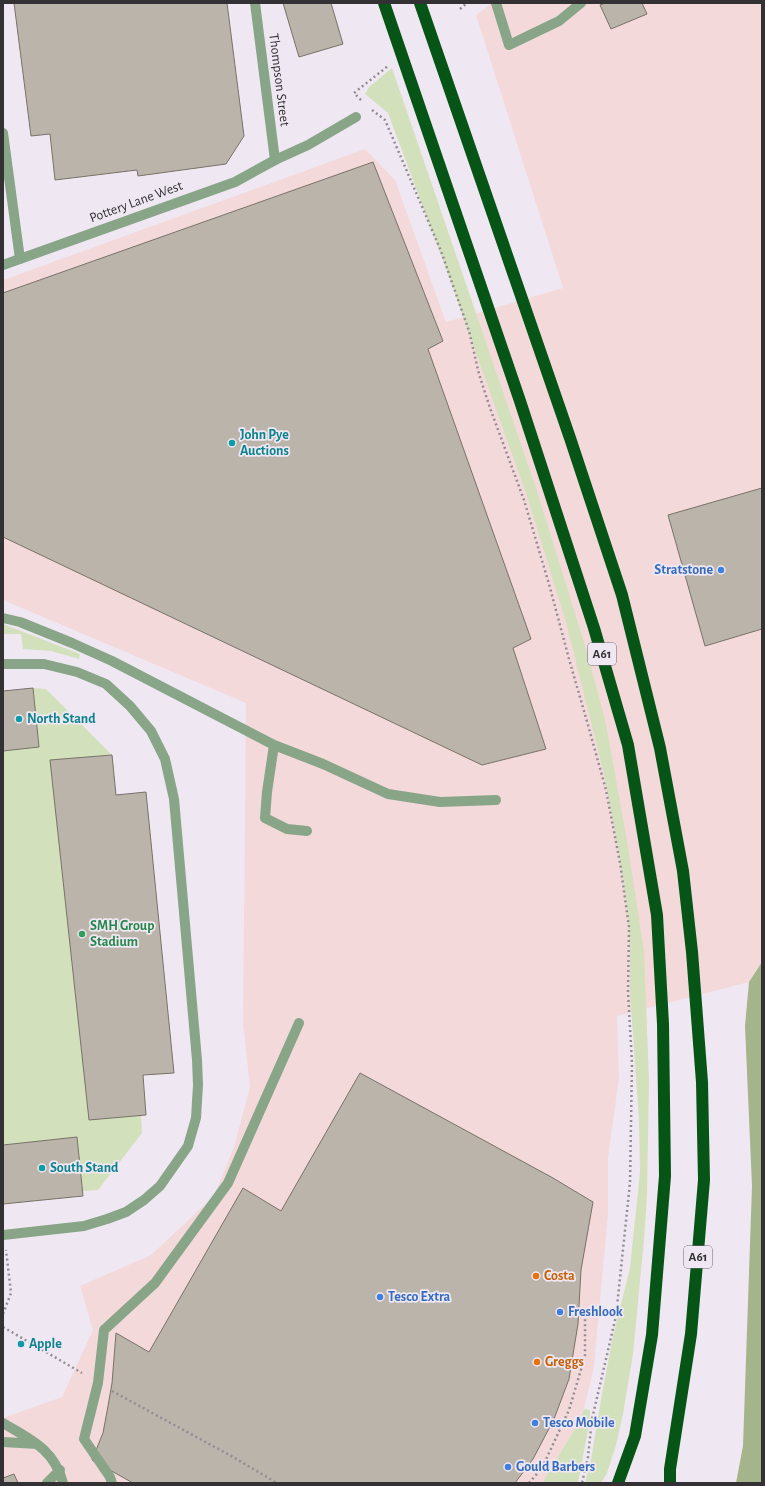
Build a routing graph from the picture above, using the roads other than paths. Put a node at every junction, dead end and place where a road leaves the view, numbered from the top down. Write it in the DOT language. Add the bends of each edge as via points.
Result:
graph roads {
  1 [pos="255,3"];
  2 [pos="384,3"];
  3 [pos="420,3"];
  4 [pos="496,3"];
  5 [pos="581,3"];
  6 [pos="356,118"];
  7 [pos="3,133"];
  8 [pos="275,160"];
  9 [pos="20,259"];
  10 [pos="3,265"];
  11 [pos="3,618"];
  12 [pos="3,664"];
  13 [pos="274,745"];
  14 [pos="496,800"];
  15 [pos="307,831"];
  16 [pos="299,1023"];
  17 [pos="4,1235"];
  18 [pos="3,1423"];
  19 [pos="3,1442"];
  20 [pos="40,1445"];
  21 [pos="60,1470"];
  22 [pos="47,1483"];
  23 [pos="63,1483"];
  24 [pos="112,1483"];
  25 [pos="618,1483"];
  26 [pos="670,1483"];
  1 -- 8 [label="street, Thompson Street"];
  2 -- 25 [label="highway, A61" via="520,401 594,628 628,745 657,915 664,1024 665,1176 652,1334 635,1436"];
  3 -- 26 [label="highway, A61" via="622,595 660,748 683,871 702,1082 704,1180 692,1334 670,1469"];
  4 -- 5 [label="street" via="509,45 559,21"];
  6 -- 8 [label="street, Pottery Lane West"];
  7 -- 9 [label="street"];
  8 -- 9 [label="street, Pottery Lane West" via="236,182"];
  9 -- 10 [label="street, Pottery Lane West"];
  11 -- 13 [label="street" via="65,640 112,662"];
  12 -- 17 [label="street" via="44,664 78,672 106,684 152,731 165,759 174,799 198,1085 196,1118 188,1146 160,1186 144,1200 126,1212 84,1226"];
  13 -- 14 [label="street" via="388,794 440,802"];
  13 -- 15 [label="street" via="265,818 287,829"];
  16 -- 24 [label="street" via="228,1183 155,1283 104,1330 98,1383 84,1438"];
  18 -- 20 [label="street"];
  19 -- 20 [label="street"];
  20 -- 21 [label="street"];
  21 -- 22 [label="street"];
  21 -- 23 [label="street"];
}
